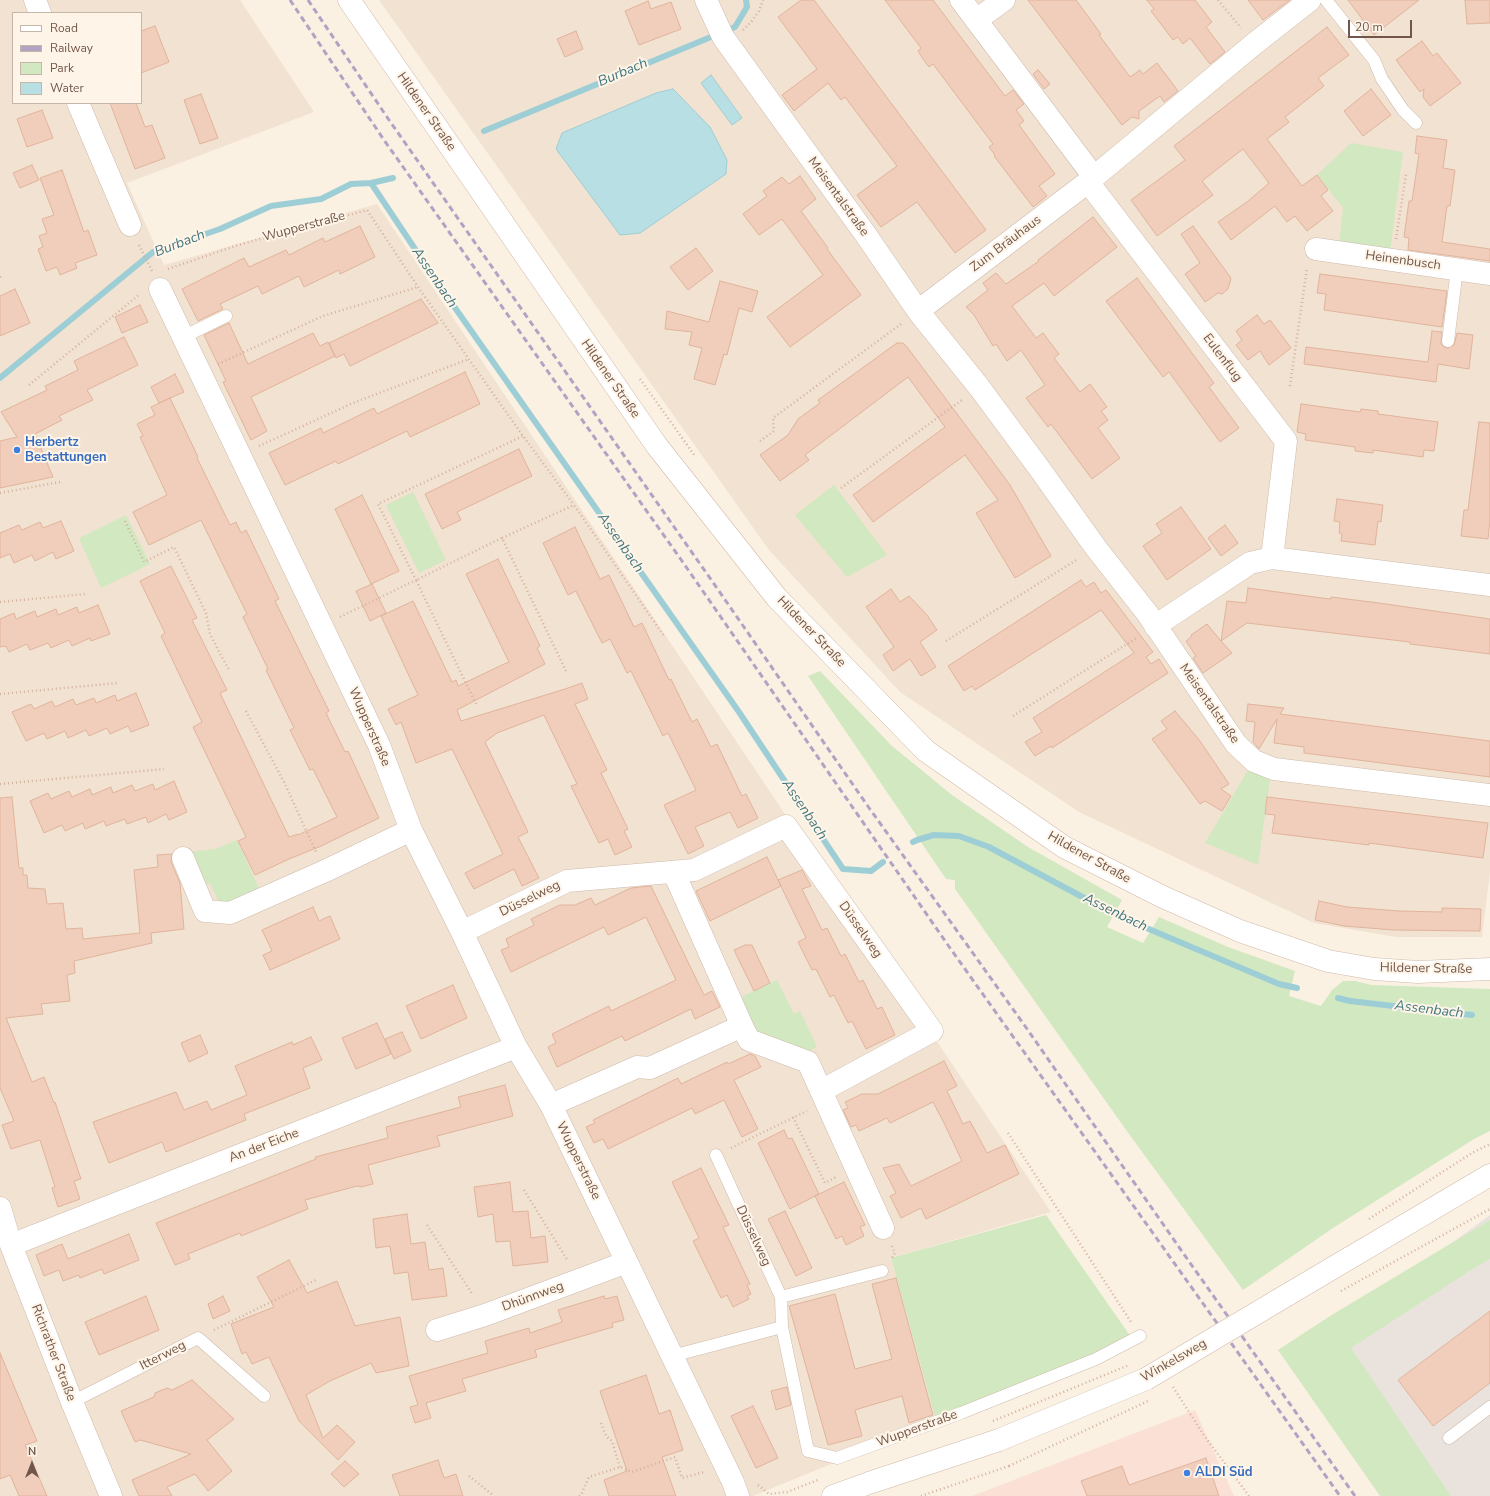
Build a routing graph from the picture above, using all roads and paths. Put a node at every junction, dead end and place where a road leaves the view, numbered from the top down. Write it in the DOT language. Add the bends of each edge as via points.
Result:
graph roads {
  1 [pos="35,0"];
  2 [pos="349,0"];
  3 [pos="706,0"];
  4 [pos="763,0"];
  5 [pos="961,0"];
  6 [pos="1004,0"];
  7 [pos="1218,0"];
  8 [pos="1310,0"];
  9 [pos="1326,0"];
  10 [pos="40,12"];
  11 [pos="976,20"];
  12 [pos="722,34"];
  13 [pos="1254,44"];
  14 [pos="78,104"];
  15 [pos="1416,123"];
  16 [pos="1406,174"];
  17 [pos="1091,180"];
  18 [pos="130,225"];
  19 [pos="138,245"];
  20 [pos="1316,249"];
  21 [pos="1393,260"];
  22 [pos="1457,269"];
  23 [pos="1490,274"];
  24 [pos="156,281"];
  25 [pos="418,287"];
  26 [pos="918,311"];
  27 [pos="226,316"];
  28 [pos="183,337"];
  29 [pos="1448,341"];
  30 [pos="469,359"];
  31 [pos="200,372"];
  32 [pos="638,377"];
  33 [pos="29,385"];
  34 [pos="1290,386"];
  35 [pos="979,387"];
  36 [pos="523,436"];
  37 [pos="760,441"];
  38 [pos="240,454"];
  39 [pos="698,460"];
  40 [pos="60,482"];
  41 [pos="841,488"];
  42 [pos="0,493"];
  43 [pos="574,505"];
  44 [pos="124,521"];
  45 [pos="502,538"];
  46 [pos="1096,548"];
  47 [pos="1272,558"];
  48 [pos="416,580"];
  49 [pos="1490,585"];
  50 [pos="85,594"];
  51 [pos="0,602"];
  52 [pos="322,625"];
  53 [pos="1156,626"];
  54 [pos="664,636"];
  55 [pos="946,641"];
  56 [pos="230,671"];
  57 [pos="566,671"];
  58 [pos="117,683"];
  59 [pos="0,694"];
  60 [pos="476,704"];
  61 [pos="246,711"];
  62 [pos="1013,716"];
  63 [pos="164,769"];
  64 [pos="0,784"];
  65 [pos="1490,795"];
  66 [pos="411,830"];
  67 [pos="183,858"];
  68 [pos="325,871"];
  69 [pos="674,873"];
  70 [pos="462,932"];
  71 [pos="1490,969"];
  72 [pos="742,1026"];
  73 [pos="516,1047"];
  74 [pos="823,1096"];
  75 [pos="551,1105"];
  76 [pos="793,1117"];
  77 [pos="1008,1133"];
  78 [pos="1490,1144"];
  79 [pos="716,1155"];
  80 [pos="856,1168"];
  81 [pos="1490,1175"];
  82 [pos="524,1190"];
  83 [pos="0,1208"];
  84 [pos="1490,1208"];
  85 [pos="1368,1220"];
  86 [pos="427,1225"];
  87 [pos="883,1228"];
  88 [pos="11,1245"];
  89 [pos="628,1262"];
  90 [pos="882,1271"];
  91 [pos="316,1280"];
  92 [pos="580,1280"];
  93 [pos="1339,1292"];
  94 [pos="781,1297"];
  95 [pos="485,1315"];
  96 [pos="782,1327"];
  97 [pos="437,1330"];
  98 [pos="1140,1336"];
  99 [pos="198,1338"];
  100 [pos="672,1356"];
  101 [pos="1132,1364"];
  102 [pos="1170,1382"];
  103 [pos="264,1396"];
  104 [pos="72,1402"];
  105 [pos="1490,1408"];
  106 [pos="601,1423"];
  107 [pos="996,1430"];
  108 [pos="1449,1438"];
  109 [pos="1009,1466"];
  110 [pos="620,1467"];
  111 [pos="708,1470"];
  112 [pos="469,1476"];
  113 [pos="787,1492"];
  114 [pos="111,1496"];
  115 [pos="494,1496"];
  116 [pos="579,1496"];
  117 [pos="738,1496"];
  118 [pos="788,1496"];
  119 [pos="833,1496"];
  120 [pos="921,1496"];
  121 [pos="1250,1496"];
  1 -- 10 [label="street"];
  2 -- 71 [label="street, Hildener Straße" via="657,446 777,598 926,751 1064,847 1163,897 1240,931 1328,961 1374,969 1418,972"];
  3 -- 12 [label="street, Meisentalstraße"];
  4 -- 12 [label="path" via="752,22"];
  5 -- 11 [label="street"];
  6 -- 11 [label="street"];
  7 -- 13 [label="path"];
  8 -- 13 [label="street, Zum Bräuhaus"];
  9 -- 15 [label="lane" via="1374,60 1382,79 1403,110"];
  11 -- 17 [label="street"];
  12 -- 26 [label="street, Meisentalstraße"];
  13 -- 17 [label="street, Zum Bräuhaus"];
  14 -- 18 [label="street"];
  16 -- 21 [label="path"];
  17 -- 26 [label="street, Zum Bräuhaus"];
  17 -- 47 [label="street, Eulenflug" via="1286,441"];
  19 -- 24 [label="path"];
  20 -- 21 [label="street, Heinenbusch"];
  20 -- 34 [label="path" via="1308,252 1305,291"];
  21 -- 22 [label="street, Heinenbusch"];
  22 -- 23 [label="street, Heinenbusch"];
  22 -- 29 [label="lane"];
  24 -- 25 [label="path, Wupperstraße" via="238,245 367,210"];
  24 -- 28 [label="street, Wupperstraße"];
  24 -- 33 [label="path, Wupperstraße"];
  25 -- 30 [label="path, Wupperstraße"];
  25 -- 31 [label="path" via="323,316"];
  26 -- 35 [label="street, Meisentalstraße"];
  26 -- 37 [label="path" via="773,418 774,431"];
  27 -- 28 [label="lane"];
  28 -- 31 [label="street, Wupperstraße"];
  30 -- 36 [label="path, Wupperstraße"];
  30 -- 38 [label="path" via="353,403"];
  31 -- 38 [label="street, Wupperstraße"];
  32 -- 39 [label="path"];
  35 -- 41 [label="path"];
  35 -- 46 [label="street, Meisentalstraße"];
  36 -- 43 [label="path, Wupperstraße"];
  36 -- 48 [label="path" via="378,504"];
  38 -- 52 [label="street, Wupperstraße"];
  40 -- 42 [label="path"];
  43 -- 45 [label="path"];
  43 -- 54 [label="path, Wupperstraße"];
  44 -- 56 [label="path" via="144,562 174,547 206,613 210,634"];
  45 -- 48 [label="path"];
  45 -- 57 [label="path"];
  46 -- 53 [label="street, Meisentalstraße"];
  46 -- 55 [label="path"];
  47 -- 49 [label="street"];
  47 -- 53 [label="street" via="1250,562"];
  48 -- 52 [label="path"];
  48 -- 60 [label="path"];
  50 -- 51 [label="path"];
  52 -- 66 [label="street, Wupperstraße" via="379,745"];
  53 -- 62 [label="path"];
  53 -- 65 [label="street, Meisentalstraße" via="1236,744 1254,761 1274,769"];
  58 -- 59 [label="path"];
  61 -- 68 [label="path" via="284,782"];
  63 -- 64 [label="path"];
  66 -- 68 [label="street"];
  66 -- 70 [label="street, Wupperstraße"];
  67 -- 68 [label="street" via="205,911 230,913"];
  69 -- 70 [label="street, Düsselweg" via="567,881"];
  69 -- 72 [label="street"];
  69 -- 74 [label="street, Düsselweg" via="694,870 786,826 932,1032"];
  70 -- 73 [label="street, Wupperstraße"];
  72 -- 74 [label="street" via="749,1040 808,1062"];
  72 -- 75 [label="street" via="650,1068 637,1067"];
  73 -- 75 [label="street, Wupperstraße"];
  73 -- 88 [label="street, An der Eiche"];
  74 -- 76 [label="path"];
  74 -- 80 [label="street"];
  75 -- 89 [label="street, Wupperstraße"];
  76 -- 79 [label="path"];
  76 -- 80 [label="path" via="825,1183"];
  77 -- 98 [label="path"];
  78 -- 85 [label="path"];
  79 -- 94 [label="lane, Düsselweg"];
  80 -- 87 [label="street"];
  81 -- 107 [label="street, Winkelsweg, bridge" via="1146,1378"];
  82 -- 92 [label="path"];
  83 -- 88 [label="street, Richrather Straße"];
  84 -- 93 [label="path"];
  86 -- 95 [label="path"];
  88 -- 104 [label="street, Richrather Straße"];
  89 -- 92 [label="street, Dhünnweg"];
  89 -- 100 [label="street, Wupperstraße"];
  90 -- 94 [label="lane"];
  91 -- 99 [label="path"];
  92 -- 95 [label="street, Dhünnweg"];
  94 -- 96 [label="lane, Düsselweg"];
  95 -- 97 [label="street, Dhünnweg"];
  96 -- 98 [label="lane, Wupperstraße" via="808,1451 837,1458 961,1413 1089,1362"];
  96 -- 100 [label="lane"];
  99 -- 103 [label="lane, Itterweg"];
  99 -- 104 [label="lane, Itterweg"];
  100 -- 117 [label="street, Wupperstraße"];
  101 -- 107 [label="path, bridge"];
  102 -- 121 [label="path" via="1203,1434"];
  104 -- 114 [label="street, Richrather Straße"];
  105 -- 108 [label="lane"];
  106 -- 110 [label="path" via="606,1436 612,1441"];
  107 -- 119 [label="street, Winkelsweg"];
  109 -- 120 [label="path"];
  110 -- 111 [label="path" via="632,1472 675,1457 682,1478"];
  110 -- 116 [label="path" via="589,1477"];
  112 -- 115 [label="path"];
  113 -- 118 [label="path"];
}
